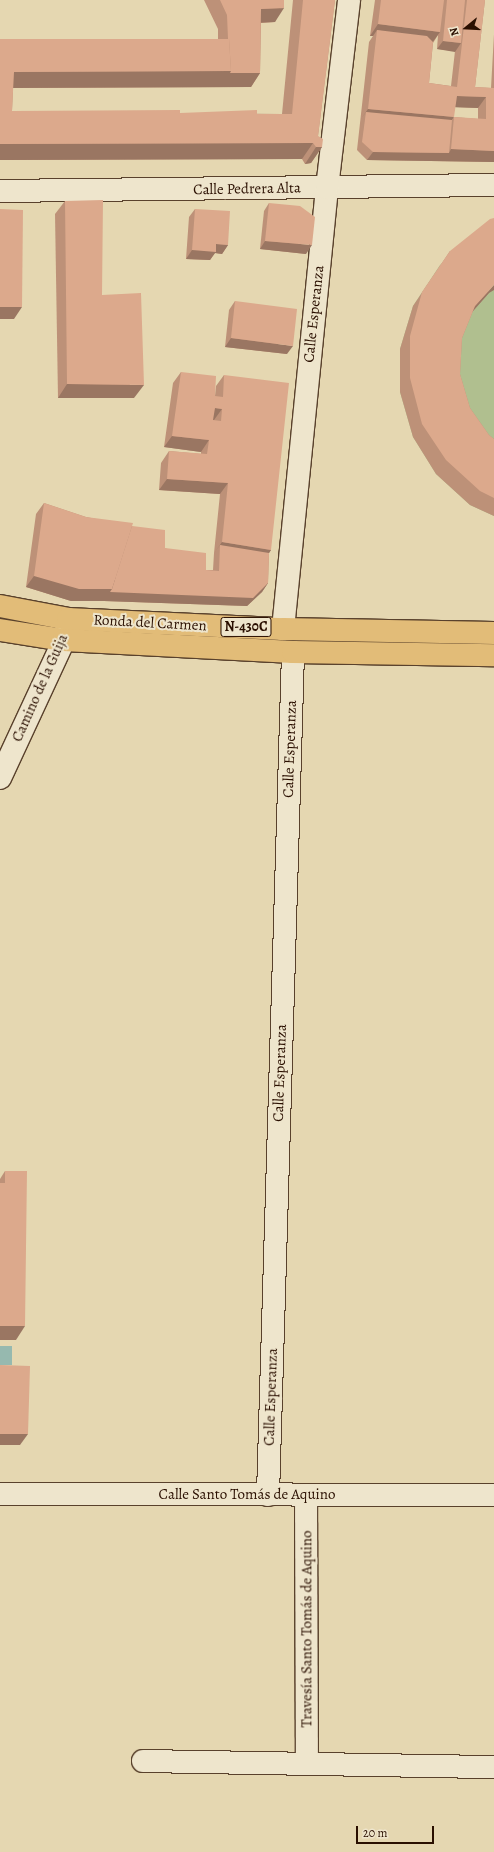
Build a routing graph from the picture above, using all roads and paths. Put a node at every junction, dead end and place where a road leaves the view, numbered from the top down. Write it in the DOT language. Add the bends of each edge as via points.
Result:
graph roads {
  1 [pos="349,0"];
  2 [pos="494,185"];
  3 [pos="326,188"];
  4 [pos="0,191"];
  5 [pos="0,606"];
  6 [pos="68,619"];
  7 [pos="283,629"];
  8 [pos="0,630"];
  9 [pos="494,633"];
  10 [pos="64,640"];
  11 [pos="293,652"];
  12 [pos="494,655"];
  13 [pos="0,778"];
  14 [pos="0,1494"];
  15 [pos="268,1495"];
  16 [pos="306,1495"];
  17 [pos="494,1496"];
  18 [pos="143,1761"];
  19 [pos="308,1764"];
  20 [pos="494,1767"];
  1 -- 3 [label="street, Calle Esperanza"];
  2 -- 3 [label="street, Calle Pedrera Alta"];
  3 -- 4 [label="street, Calle Pedrera Alta"];
  3 -- 7 [label="street, Calle Esperanza"];
  5 -- 6 [label="highway, Ronda del Carmen / N-430C"];
  6 -- 7 [label="highway, Ronda del Carmen / N-430C"];
  6 -- 10 [label="street, Camino de la Guija"];
  7 -- 9 [label="highway, Ronda del Carmen / N-430C"];
  8 -- 10 [label="highway, Ronda del Carmen / N-430C"];
  10 -- 11 [label="highway, Ronda del Carmen / N-430C"];
  10 -- 13 [label="street, Camino de la Guija"];
  11 -- 12 [label="highway, Ronda del Carmen / N-430C"];
  11 -- 15 [label="street, Calle Esperanza"];
  14 -- 15 [label="street, Calle Santo Tomás de Aquino"];
  15 -- 16 [label="street, Calle Santo Tomás de Aquino"];
  16 -- 17 [label="street, Calle Santo Tomás de Aquino"];
  16 -- 19 [label="street, Travesía Santo Tomás de Aquino"];
  18 -- 19 [label="street"];
  19 -- 20 [label="street"];
}
